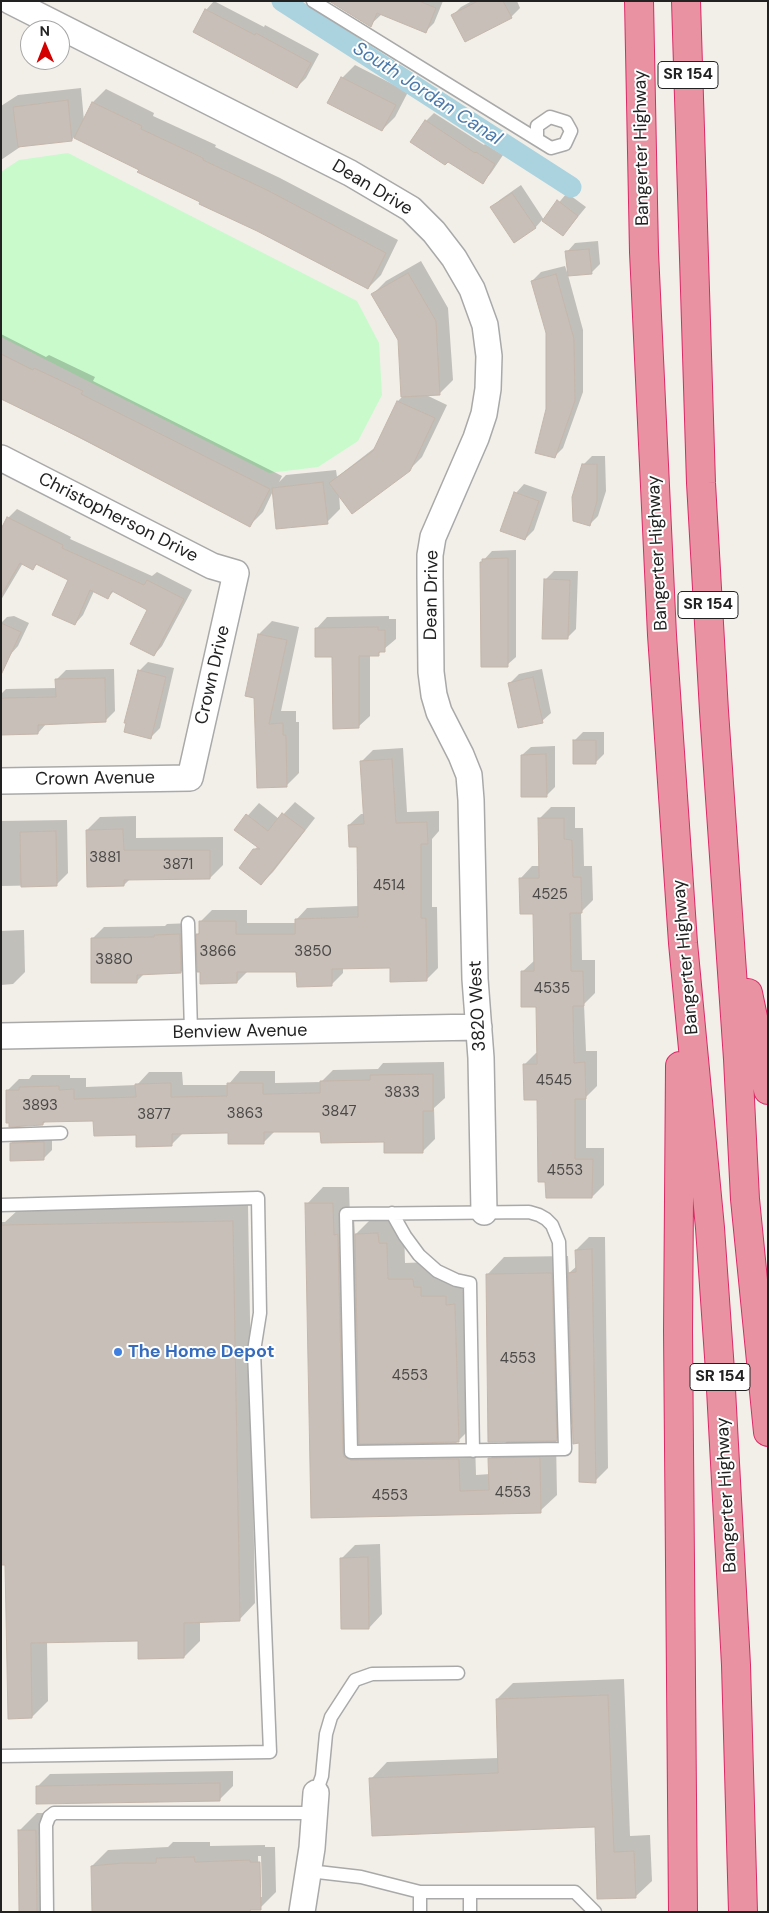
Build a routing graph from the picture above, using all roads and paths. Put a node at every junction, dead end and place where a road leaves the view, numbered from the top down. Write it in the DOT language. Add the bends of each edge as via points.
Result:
graph roads {
  1 [pos="10,1"];
  2 [pos="313,1"];
  3 [pos="639,1"];
  4 [pos="686,1"];
  5 [pos="537,139"];
  6 [pos="1,458"];
  7 [pos="236,573"];
  8 [pos="190,778"];
  9 [pos="1,781"];
  10 [pos="471,800"];
  11 [pos="729,915"];
  12 [pos="188,923"];
  13 [pos="683,942"];
  14 [pos="479,1027"];
  15 [pos="191,1032"];
  16 [pos="1,1036"];
  17 [pos="768,1090"];
  18 [pos="1,1134"];
  19 [pos="61,1134"];
  20 [pos="1,1205"];
  21 [pos="484,1212"];
  22 [pos="392,1213"];
  23 [pos="768,1432"];
  24 [pos="473,1451"];
  25 [pos="458,1673"];
  26 [pos="1,1756"];
  27 [pos="315,1803"];
  28 [pos="309,1871"];
  29 [pos="420,1892"];
  30 [pos="470,1893"];
  31 [pos="47,1912"];
  32 [pos="302,1912"];
  33 [pos="420,1912"];
  34 [pos="470,1912"];
  35 [pos="595,1912"];
  36 [pos="683,1912"];
  37 [pos="744,1912"];
  1 -- 10 [label="street, Dean Drive" via="350,173 410,209 434,232 472,288 485,325 489,356 488,389 476,438 433,537 430,562 434,695 469,775"];
  2 -- 5 [label="lane"];
  3 -- 13 [label="highway, Bangerter Highway / SR 154" via="652,444"];
  4 -- 11 [label="highway, SR 154" via="701,483 718,789"];
  6 -- 7 [label="street, Christopherson Drive" via="212,566"];
  7 -- 8 [label="street, Crown Drive"];
  8 -- 9 [label="street, Crown Avenue"];
  10 -- 14 [label="street, 3820 West"];
  11 -- 17 [label="highway"];
  11 -- 23 [label="highway, SR 154" via="745,1199"];
  12 -- 15 [label="lane"];
  13 -- 36 [label="highway" via="678,1182"];
  13 -- 37 [label="highway, Bangerter Highway / SR 154" via="721,1381 736,1665"];
  14 -- 15 [label="street, Benview Avenue"];
  14 -- 21 [label="street, 3820 West"];
  15 -- 16 [label="street, Benview Avenue"];
  18 -- 19 [label="lane"];
  20 -- 26 [label="lane" via="258,1198 260,1313 254,1352 270,1752"];
  21 -- 22 [label="lane"];
  21 -- 24 [label="lane" via="529,1212 539,1215 556,1233 559,1242 565,1449"];
  22 -- 24 [label="lane" via="405,1236 437,1271 470,1283"];
  22 -- 24 [label="lane" via="346,1214 351,1452"];
  25 -- 27 [label="lane" via="372,1674 355,1680 331,1717"];
  27 -- 28 [label="street"];
  27 -- 31 [label="lane" via="54,1813 46,1825"];
  28 -- 29 [label="lane" via="360,1877"];
  28 -- 32 [label="street"];
  29 -- 30 [label="lane"];
  29 -- 33 [label="lane"];
  30 -- 34 [label="lane"];
  30 -- 35 [label="lane" via="575,1892"];
}
